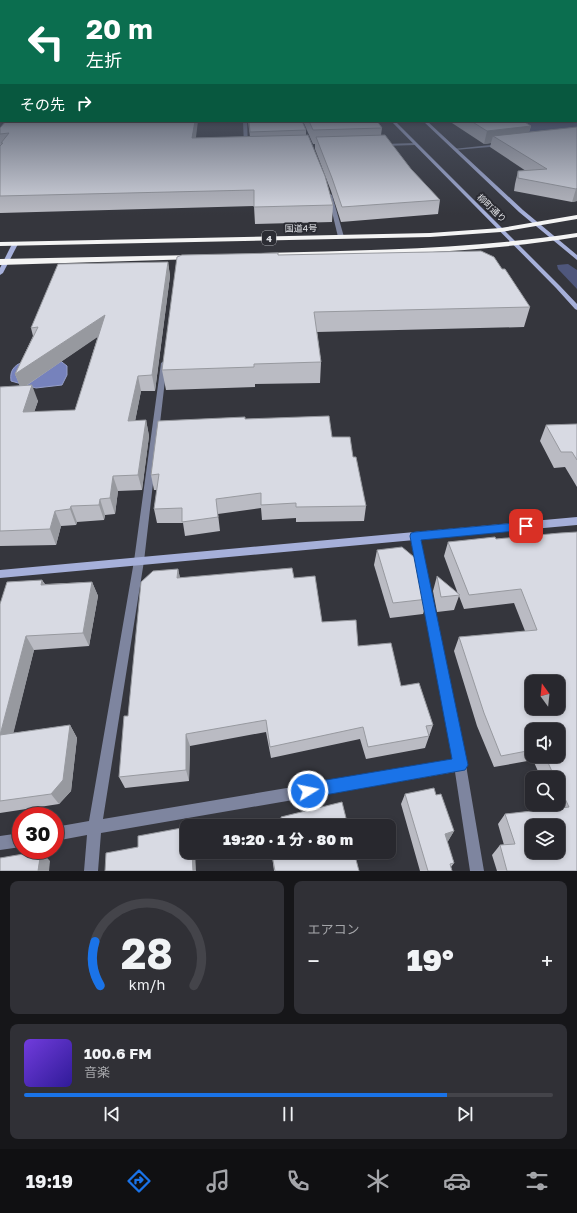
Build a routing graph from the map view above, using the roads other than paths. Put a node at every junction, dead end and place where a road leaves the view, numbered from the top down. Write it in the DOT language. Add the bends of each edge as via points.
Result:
graph roads {
  1 [pos="245,134"];
  2 [pos="405,134"];
  3 [pos="439,134"];
  4 [pos="415,144"];
  5 [pos="502,144"];
  6 [pos="377,145"];
  7 [pos="252,149"];
  8 [pos="455,149"];
  9 [pos="327,187"];
  10 [pos="577,217"];
  11 [pos="538,225"];
  12 [pos="501,230"];
  13 [pos="577,235"];
  14 [pos="341,237"];
  15 [pos="556,239"];
  16 [pos="0,244"];
  17 [pos="15,244"];
  18 [pos="517,245"];
  19 [pos="255,255"];
  20 [pos="200,256"];
  21 [pos="577,258"];
  22 [pos="3,261"];
  23 [pos="0,273"];
  24 [pos="577,308"];
  25 [pos="165,355"];
  26 [pos="577,521"];
  27 [pos="415,536"];
  28 [pos="139,561"];
  29 [pos="0,574"];
  30 [pos="460,765"];
  31 [pos="95,827"];
  32 [pos="64,832"];
  33 [pos="12,841"];
  34 [pos="0,843"];
  35 [pos="90,871"];
  36 [pos="477,871"];
  1 -- 7 [label="street" via="246,149"];
  2 -- 4 [label="main road, 柳町通り"];
  3 -- 8 [label="main road, 柳町通り"];
  4 -- 6 [label="street"];
  4 -- 12 [label="main road, 柳町通り"];
  5 -- 8 [label="street"];
  8 -- 11 [label="main road, 柳町通り"];
  9 -- 14 [label="street"];
  10 -- 11 [label="highway, 国道4号 / 4"];
  11 -- 12 [label="highway, 国道4号 / 4"];
  11 -- 15 [label="main road, 柳町通り"];
  12 -- 14 [label="highway, 国道4号 / 4"];
  12 -- 18 [label="main road, 柳町通り"];
  13 -- 15 [label="highway, 4"];
  14 -- 17 [label="highway, 国道4号 / 4"];
  15 -- 18 [label="highway, 4"];
  15 -- 21 [label="main road, 柳町通り"];
  16 -- 17 [label="highway, 国道4号 / 4"];
  17 -- 22 [label="main road"];
  18 -- 19 [label="highway, 4" via="454,250"];
  18 -- 24 [label="main road, 柳町通り"];
  20 -- 22 [label="highway" via="177,260"];
  22 -- 23 [label="main road"];
  25 -- 28 [label="street"];
  26 -- 27 [label="main road"];
  27 -- 28 [label="main road"];
  27 -- 30 [label="street"];
  28 -- 29 [label="main road"];
  28 -- 31 [label="street"];
  30 -- 31 [label="street"];
  30 -- 36 [label="street"];
  31 -- 32 [label="street"];
  31 -- 35 [label="street"];
  33 -- 34 [label="street"];
}
